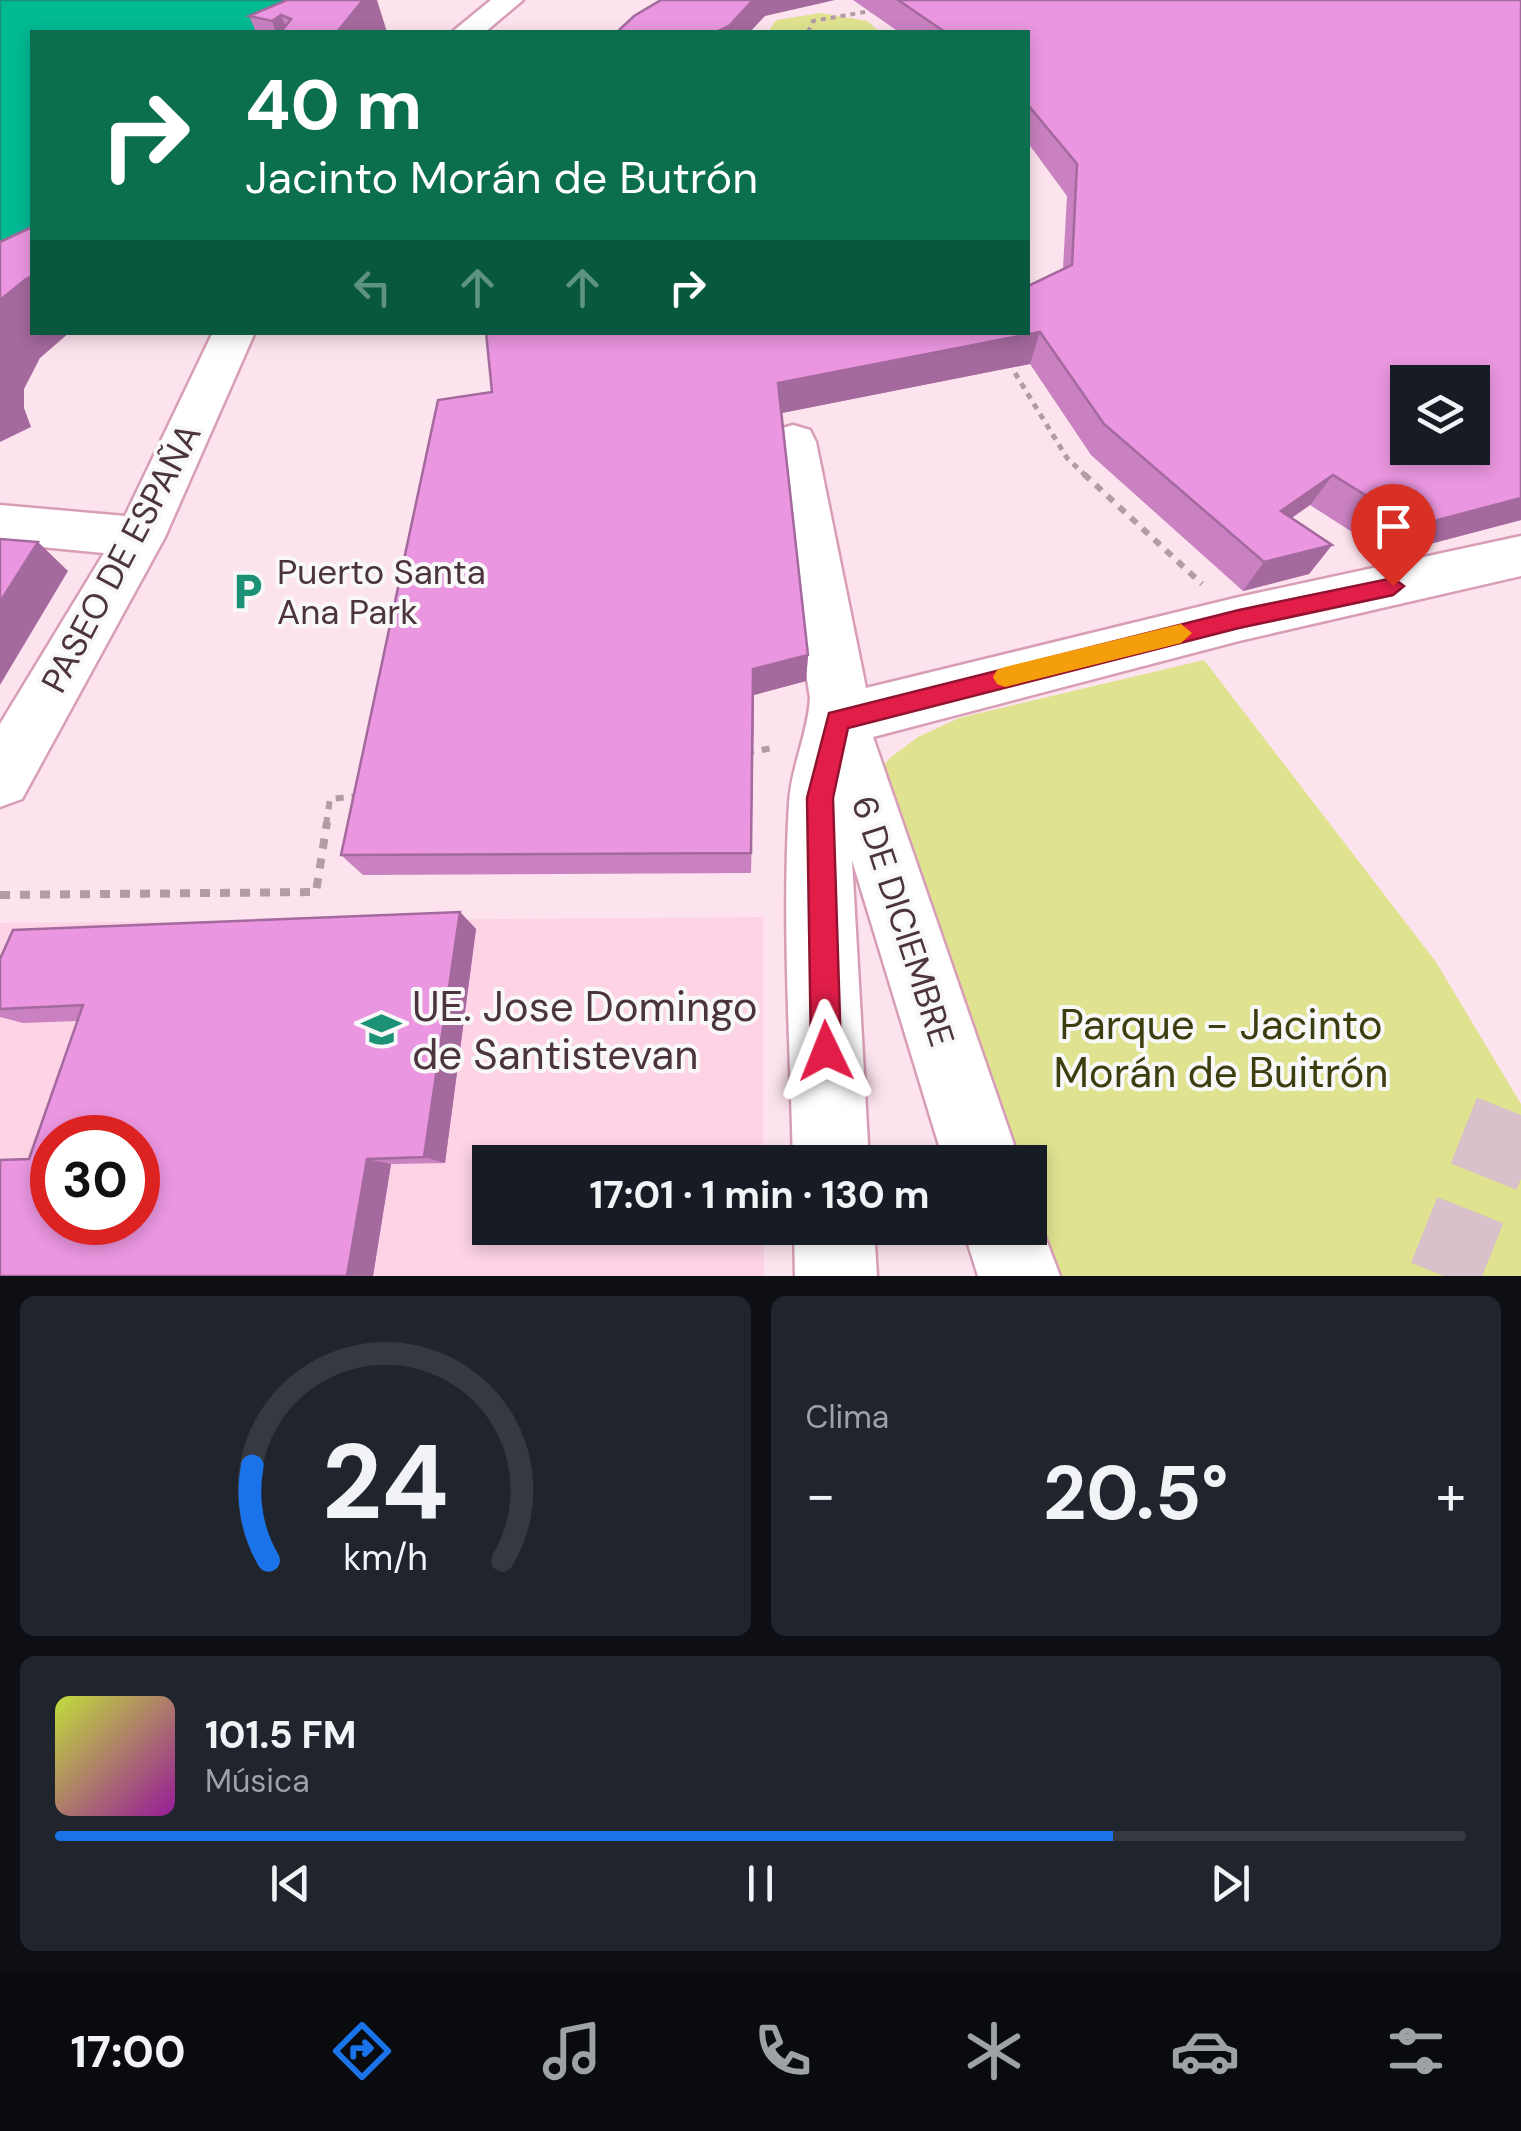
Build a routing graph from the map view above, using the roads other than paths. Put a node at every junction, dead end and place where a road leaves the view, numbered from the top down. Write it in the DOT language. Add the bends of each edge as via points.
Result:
graph roads {
  1 [pos="509,0"];
  2 [pos="470,30"];
  3 [pos="233,335"];
  4 [pos="793,442"];
  5 [pos="0,524"];
  6 [pos="140,537"];
  7 [pos="1521,556"];
  8 [pos="838,720"];
  9 [pos="0,780"];
  10 [pos="830,1145"];
  11 [pos="976,1145"];
  12 [pos="835,1245"];
  13 [pos="1009,1245"];
  14 [pos="836,1276"];
  15 [pos="1019,1276"];
  1 -- 2 [label="street"];
  3 -- 6 [label="street, PASEO DE ESPAÑA"];
  4 -- 8 [label="street, 6 DE DICIEMBRE" via="840,698"];
  5 -- 6 [label="street"];
  6 -- 9 [label="street, PASEO DE ESPAÑA"];
  7 -- 8 [label="street"];
  8 -- 10 [label="street" via="820,798"];
  8 -- 11 [label="street, 6 DE DICIEMBRE"];
  12 -- 14 [label="street"];
  13 -- 15 [label="street"];
}
